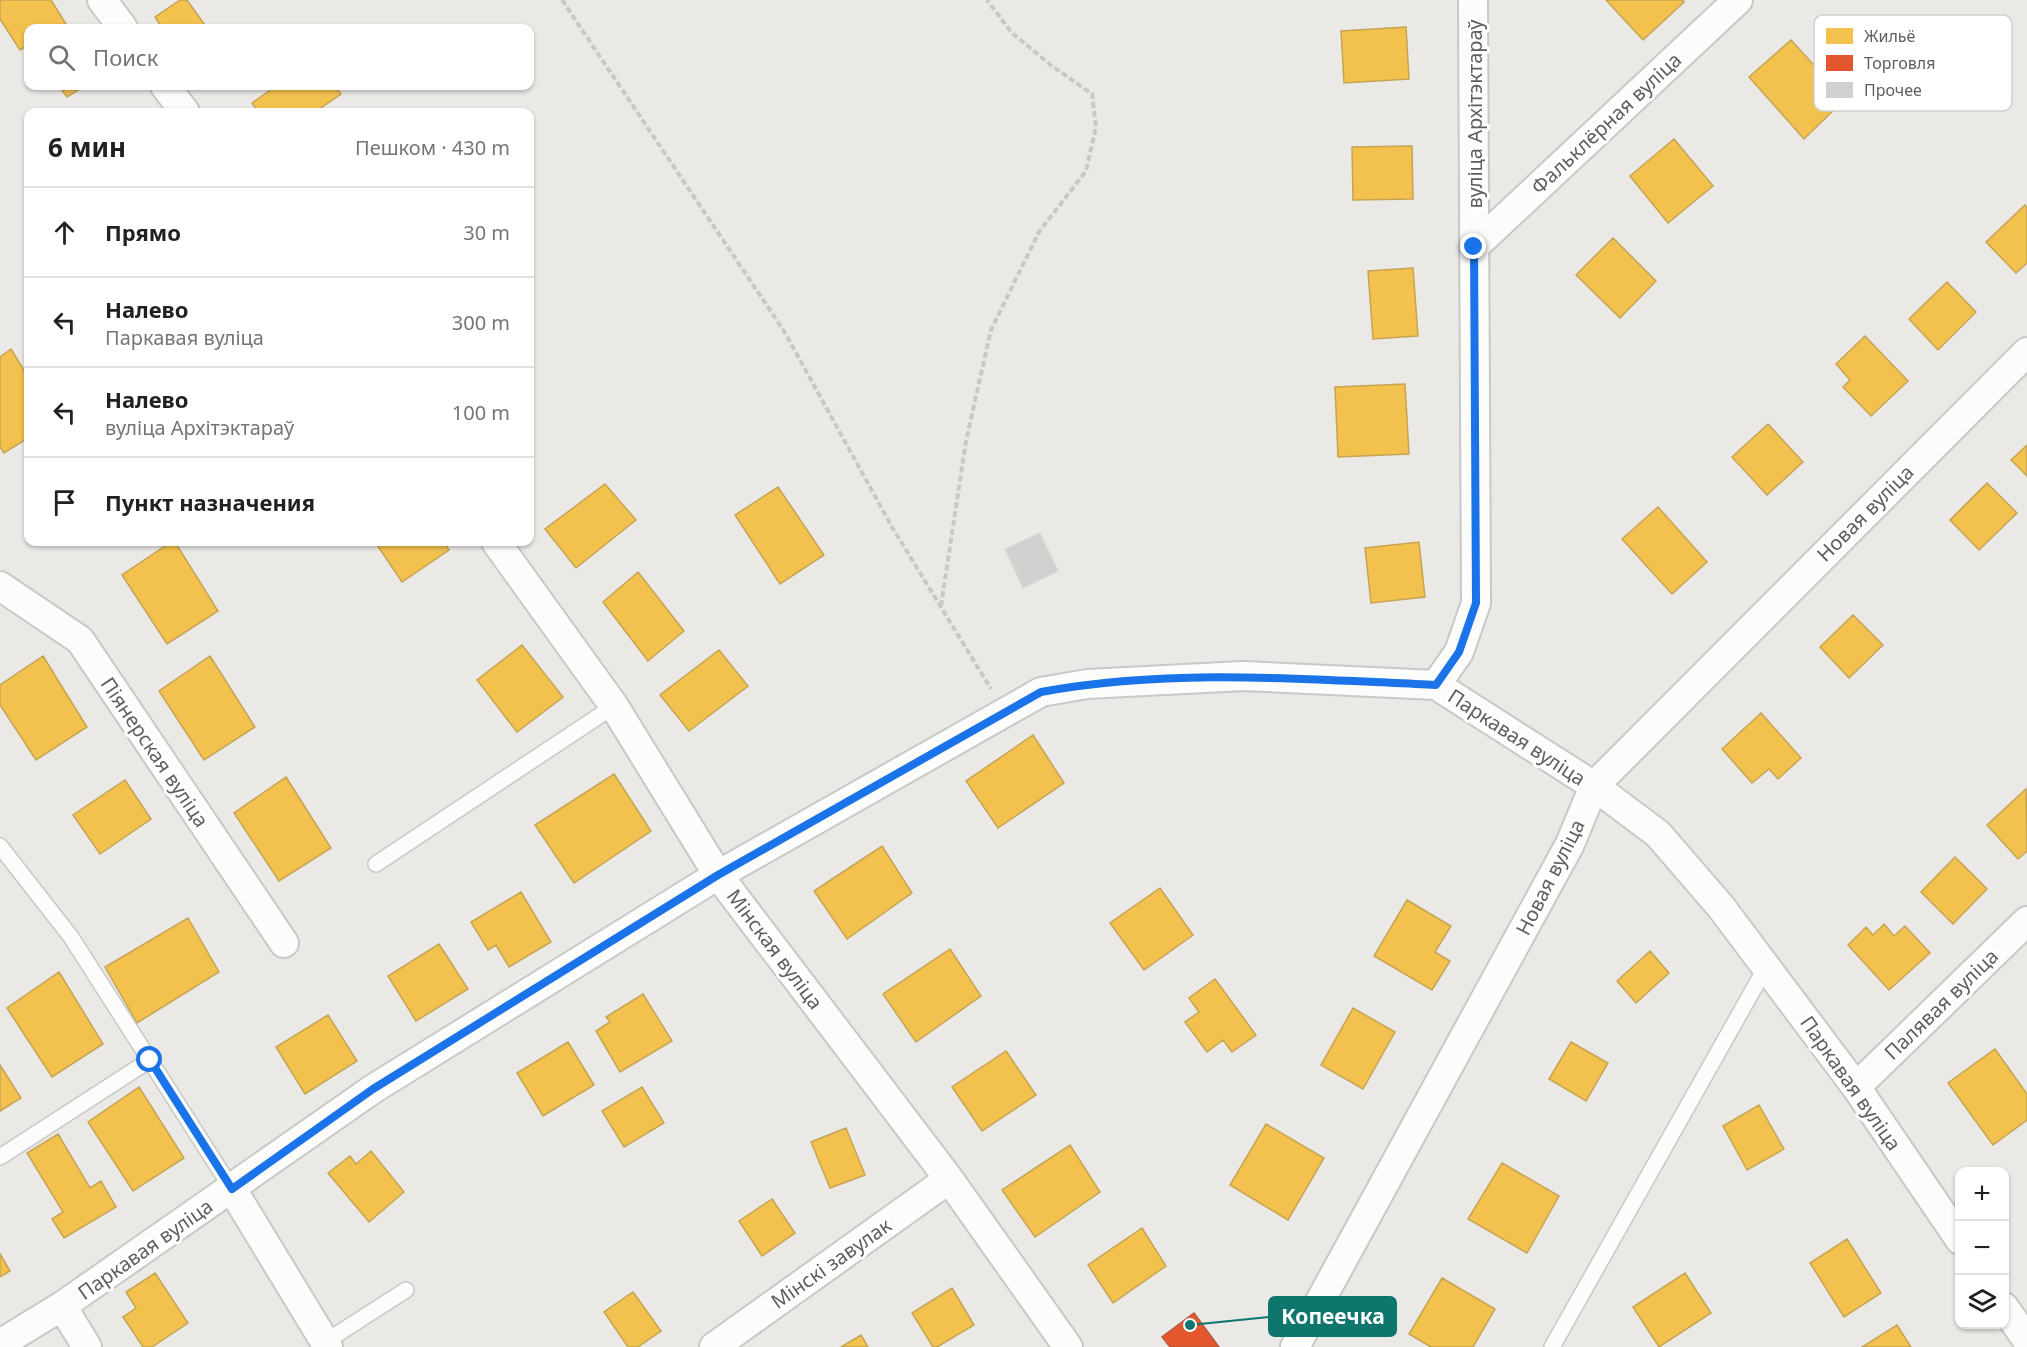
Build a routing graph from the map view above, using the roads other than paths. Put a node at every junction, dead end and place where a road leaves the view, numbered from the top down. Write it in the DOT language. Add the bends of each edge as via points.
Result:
graph roads {
  1 [pos="102,0"];
  2 [pos="1473,0"];
  3 [pos="1738,0"];
  4 [pos="120,24"];
  5 [pos="168,90"];
  6 [pos="182,108"];
  7 [pos="1474,247"];
  8 [pos="2027,352"];
  9 [pos="499,546"];
  10 [pos="0,586"];
  11 [pos="1436,685"];
  12 [pos="614,706"];
  13 [pos="1594,786"];
  14 [pos="0,846"];
  15 [pos="376,864"];
  16 [pos="718,875"];
  17 [pos="2027,921"];
  18 [pos="284,943"];
  19 [pos="1766,967"];
  20 [pos="150,1060"];
  21 [pos="1856,1087"];
  22 [pos="0,1157"];
  23 [pos="949,1179"];
  24 [pos="232,1189"];
  25 [pos="1955,1234"];
  26 [pos="406,1290"];
  27 [pos="62,1306"];
  28 [pos="2009,1314"];
  29 [pos="2027,1340"];
  30 [pos="0,1344"];
  31 [pos="326,1345"];
  32 [pos="87,1347"];
  33 [pos="714,1347"];
  34 [pos="1068,1347"];
  35 [pos="1295,1347"];
  36 [pos="1552,1347"];
  1 -- 4 [label="street"];
  2 -- 7 [label="street, вуліца Архітэктараў"];
  3 -- 7 [label="street, Фальклёрная вуліца"];
  5 -- 6 [label="street"];
  7 -- 11 [label="street, вуліца Архітэктараў" via="1476,603 1459,652"];
  8 -- 13 [label="street, Новая вуліца"];
  9 -- 12 [label="street, Мінская вуліца"];
  10 -- 18 [label="street, Піянерская вуліца" via="80,640"];
  11 -- 13 [label="street, Паркавая вуліца"];
  11 -- 16 [label="street, Паркавая вуліца" via="1243,676 1087,684 1041,692"];
  12 -- 15 [label="lane"];
  12 -- 16 [label="street, Мінская вуліца"];
  13 -- 19 [label="street, Паркавая вуліца" via="1658,834"];
  13 -- 35 [label="street, Новая вуліца" via="1570,844"];
  14 -- 20 [label="lane" via="71,937"];
  16 -- 23 [label="street, Мінская вуліца"];
  16 -- 24 [label="street, Паркавая вуліца" via="373,1089"];
  17 -- 21 [label="street, Палявая вуліца"];
  19 -- 21 [label="street, Паркавая вуліца"];
  19 -- 36 [label="lane"];
  20 -- 22 [label="lane"];
  20 -- 24 [label="lane"];
  21 -- 25 [label="street, Паркавая вуліца"];
  23 -- 33 [label="street, Мінскі завулак"];
  23 -- 34 [label="street, Мінская вуліца"];
  24 -- 27 [label="street, Паркавая вуліца"];
  24 -- 31 [label="street"];
  26 -- 31 [label="lane"];
  27 -- 30 [label="street, Паркавая вуліца"];
  27 -- 32 [label="street"];
  28 -- 29 [label="street"];
}
